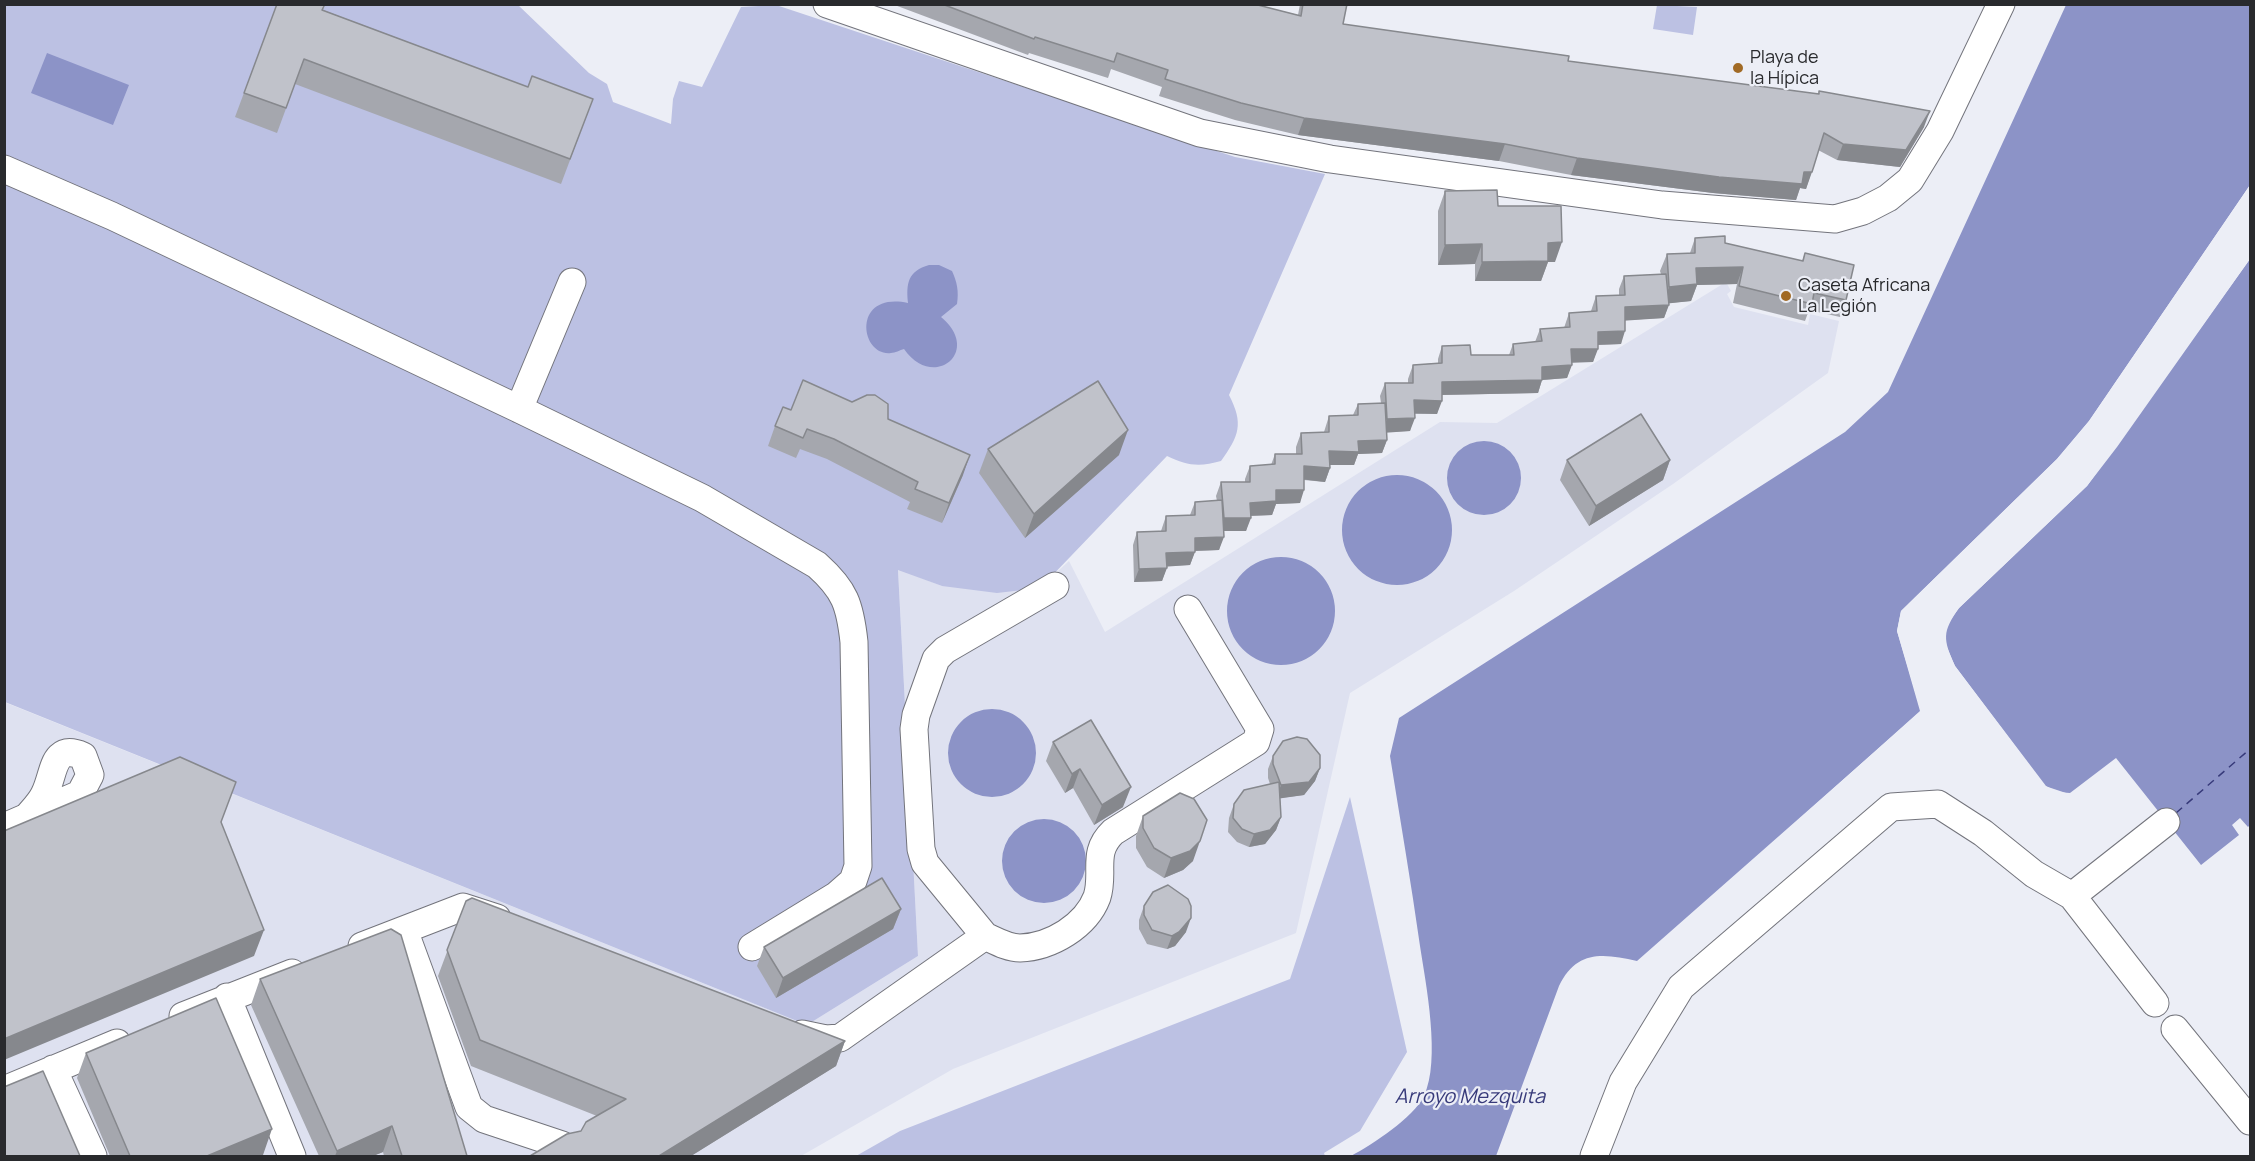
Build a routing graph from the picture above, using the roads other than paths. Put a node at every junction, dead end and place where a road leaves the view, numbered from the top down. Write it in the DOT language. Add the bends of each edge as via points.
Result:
graph roads {
  1 [pos="827,4"];
  2 [pos="2001,4"];
  3 [pos="4,169"];
  4 [pos="572,282"];
  5 [pos="519,409"];
  6 [pos="1055,586"];
  7 [pos="1188,609"];
  8 [pos="2166,822"];
  9 [pos="2072,896"];
  10 [pos="516,925"];
  11 [pos="404,930"];
  12 [pos="985,936"];
  13 [pos="752,947"];
  14 [pos="227,997"];
  15 [pos="2155,1003"];
  16 [pos="780,1025"];
  17 [pos="2175,1029"];
  18 [pos="52,1070"];
  19 [pos="4,1090"];
  20 [pos="2250,1121"];
  21 [pos="562,1145"];
  22 [pos="93,1156"];
  23 [pos="292,1156"];
  24 [pos="1594,1156"];
  1 -- 2 [label="lane" via="1232,141 1330,159 1662,205 1835,219 1863,211 1910,180 1940,130"];
  3 -- 5 [label="lane" via="112,216"];
  4 -- 5 [label="lane"];
  5 -- 13 [label="lane" via="722,510 817,565 845,595 854,642 858,866 853,881 837,895"];
  6 -- 12 [label="lane" via="945,650 930,672 916,715 913,745 925,863"];
  7 -- 12 [label="lane" via="1260,729 1258,739 1103,841 1098,894 1090,912 1074,927 1054,940 1019,948"];
  8 -- 9 [label="lane"];
  9 -- 15 [label="lane"];
  9 -- 24 [label="lane" via="2034,874 1983,833 1938,804 1891,807 1681,987 1623,1082"];
  10 -- 11 [label="lane" via="463,907"];
  11 -- 14 [label="lane"];
  11 -- 21 [label="lane" via="469,1107 484,1119"];
  12 -- 16 [label="lane" via="840,1038 813,1038"];
  14 -- 18 [label="lane"];
  14 -- 23 [label="lane"];
  17 -- 20 [label="lane"];
  18 -- 19 [label="lane"];
  18 -- 22 [label="lane"];
}
